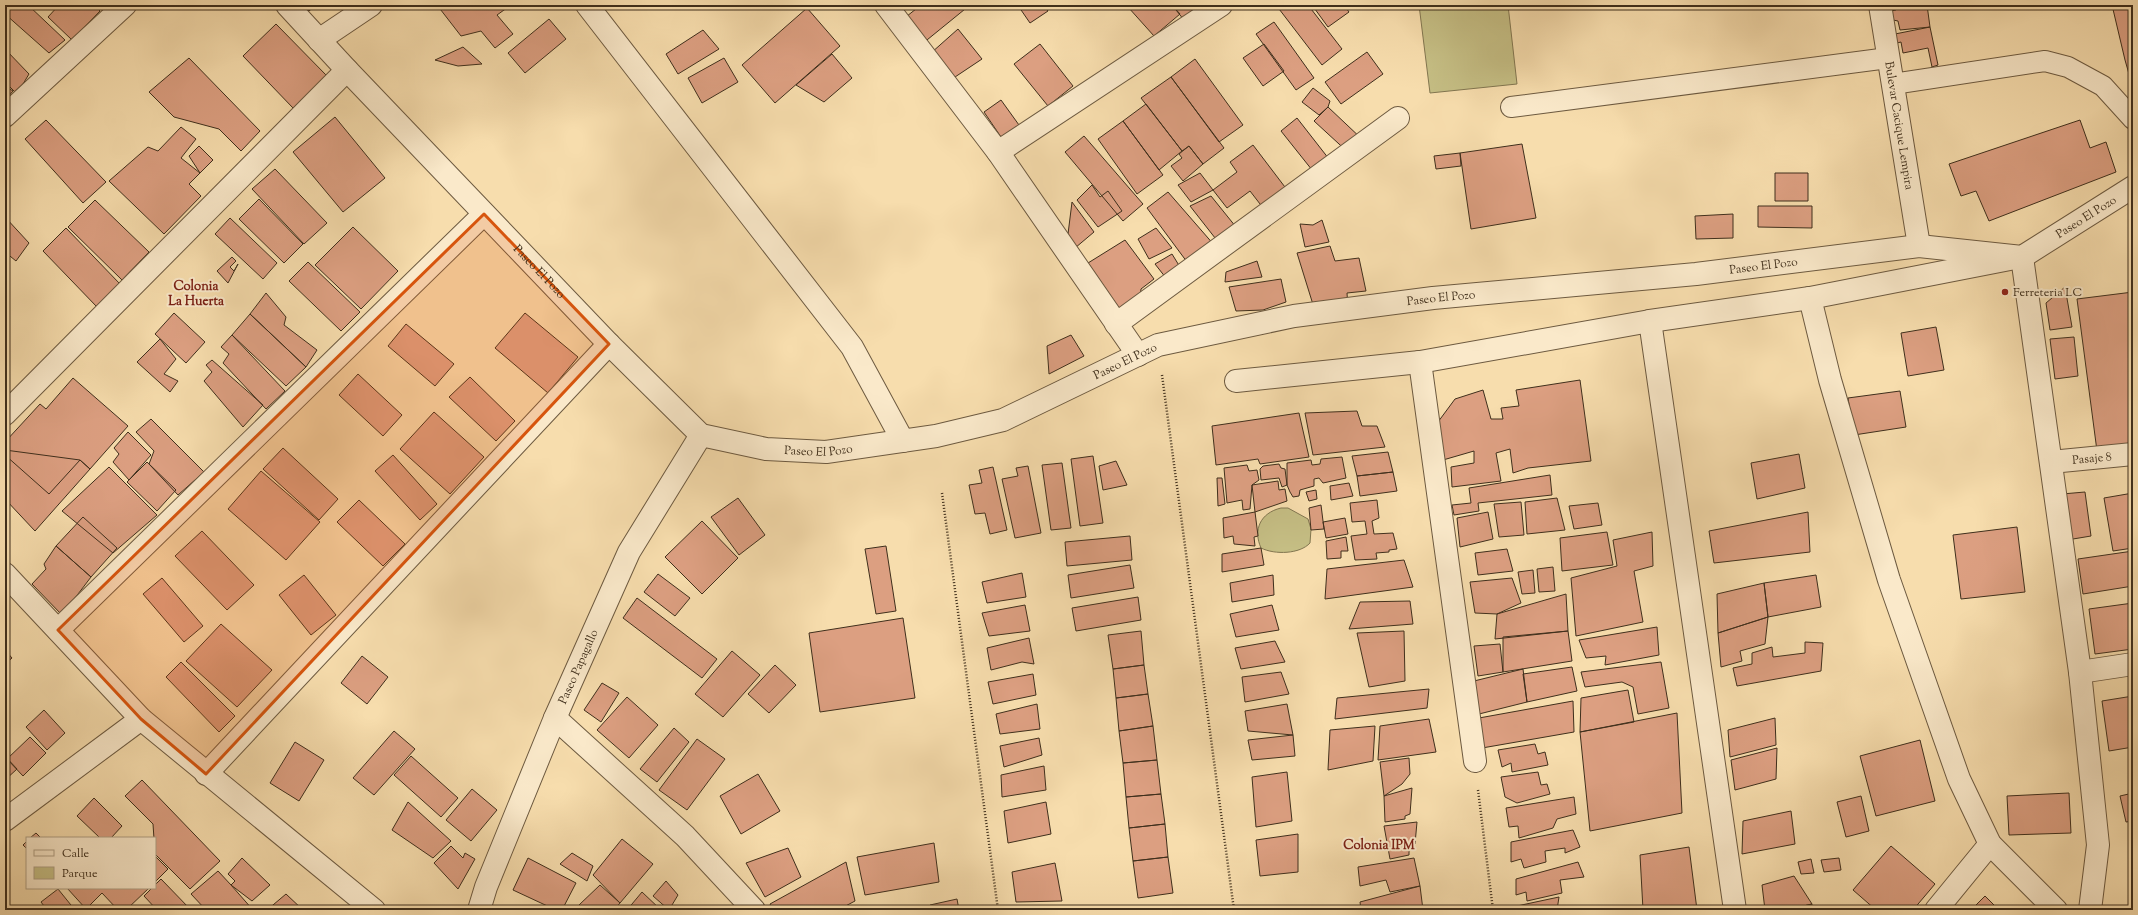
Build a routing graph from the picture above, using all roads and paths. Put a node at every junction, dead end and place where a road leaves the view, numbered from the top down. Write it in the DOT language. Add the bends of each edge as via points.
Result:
graph roads {
  1 [pos="125,5"];
  2 [pos="287,5"];
  3 [pos="371,5"];
  4 [pos="588,5"];
  5 [pos="886,5"];
  6 [pos="1221,5"];
  7 [pos="1880,5"];
  8 [pos="319,40"];
  9 [pos="1888,58"];
  10 [pos="346,70"];
  11 [pos="1893,84"];
  12 [pos="1511,107"];
  13 [pos="5,116"];
  14 [pos="1398,118"];
  15 [pos="2133,119"];
  16 [pos="998,152"];
  17 [pos="2133,186"];
  18 [pos="484,214"];
  19 [pos="1919,246"];
  20 [pos="2022,257"];
  21 [pos="1810,298"];
  22 [pos="1650,321"];
  23 [pos="1116,324"];
  24 [pos="609,344"];
  25 [pos="1158,345"];
  26 [pos="1138,355"];
  27 [pos="1420,362"];
  28 [pos="1236,381"];
  29 [pos="5,414"];
  30 [pos="701,435"];
  31 [pos="903,441"];
  32 [pos="2133,454"];
  33 [pos="2051,462"];
  34 [pos="942,493"];
  35 [pos="5,574"];
  36 [pos="58,630"];
  37 [pos="2133,664"];
  38 [pos="2080,672"];
  39 [pos="555,718"];
  40 [pos="141,719"];
  41 [pos="1475,761"];
  42 [pos="206,774"];
  43 [pos="5,820"];
  44 [pos="1990,844"];
  45 [pos="374,910"];
  46 [pos="479,910"];
  47 [pos="754,910"];
  48 [pos="998,910"];
  49 [pos="1234,910"];
  50 [pos="1493,910"];
  51 [pos="1735,910"];
  52 [pos="1936,910"];
  53 [pos="2056,910"];
  54 [pos="2090,910"];
  1 -- 13 [label="street"];
  2 -- 8 [label="street, Paseo El Pozo"];
  3 -- 8 [label="street"];
  4 -- 31 [label="street" via="852,347"];
  5 -- 16 [label="street"];
  6 -- 16 [label="street"];
  7 -- 9 [label="street, Bulevar Cacique Lempira"];
  8 -- 10 [label="street, Paseo El Pozo"];
  9 -- 11 [label="street, Bulevar Cacique Lempira"];
  9 -- 12 [label="lane"];
  10 -- 18 [label="street, Paseo El Pozo"];
  10 -- 29 [label="street"];
  11 -- 15 [label="lane" via="2045,61 2068,67 2103,86"];
  11 -- 19 [label="street, Bulevar Cacique Lempira"];
  14 -- 23 [label="street"];
  16 -- 23 [label="street"];
  17 -- 20 [label="street, Paseo El Pozo"];
  18 -- 24 [label="street, Paseo El Pozo"];
  18 -- 36 [label="street"];
  19 -- 20 [label="street, Paseo El Pozo"];
  19 -- 25 [label="street, Paseo El Pozo" via="1703,273 1433,298 1302,315"];
  20 -- 21 [label="street"];
  20 -- 33 [label="street"];
  21 -- 22 [label="street"];
  21 -- 44 [label="street" via="1830,380 1889,580 1959,779"];
  22 -- 27 [label="street"];
  22 -- 51 [label="street"];
  23 -- 26 [label="street"];
  24 -- 30 [label="street, Paseo El Pozo"];
  24 -- 42 [label="street"];
  25 -- 26 [label="street, Paseo El Pozo"];
  25 -- 49 [label="path"];
  26 -- 31 [label="street, Paseo El Pozo" via="1003,420"];
  27 -- 28 [label="street"];
  27 -- 41 [label="street"];
  30 -- 31 [label="street, Paseo El Pozo" via="766,449 826,452"];
  30 -- 39 [label="street, Paseo Papagallo" via="628,552"];
  32 -- 33 [label="street, Pasaje 8"];
  33 -- 38 [label="street"];
  34 -- 48 [label="path"];
  35 -- 36 [label="street"];
  36 -- 40 [label="street"];
  37 -- 38 [label="street"];
  38 -- 54 [label="street" via="2098,845"];
  39 -- 46 [label="street, Paseo Papagallo"];
  39 -- 47 [label="street" via="684,836"];
  40 -- 42 [label="street"];
  40 -- 43 [label="street"];
  41 -- 50 [label="path"];
  42 -- 45 [label="street"];
  44 -- 52 [label="street"];
  44 -- 53 [label="street"];
}
